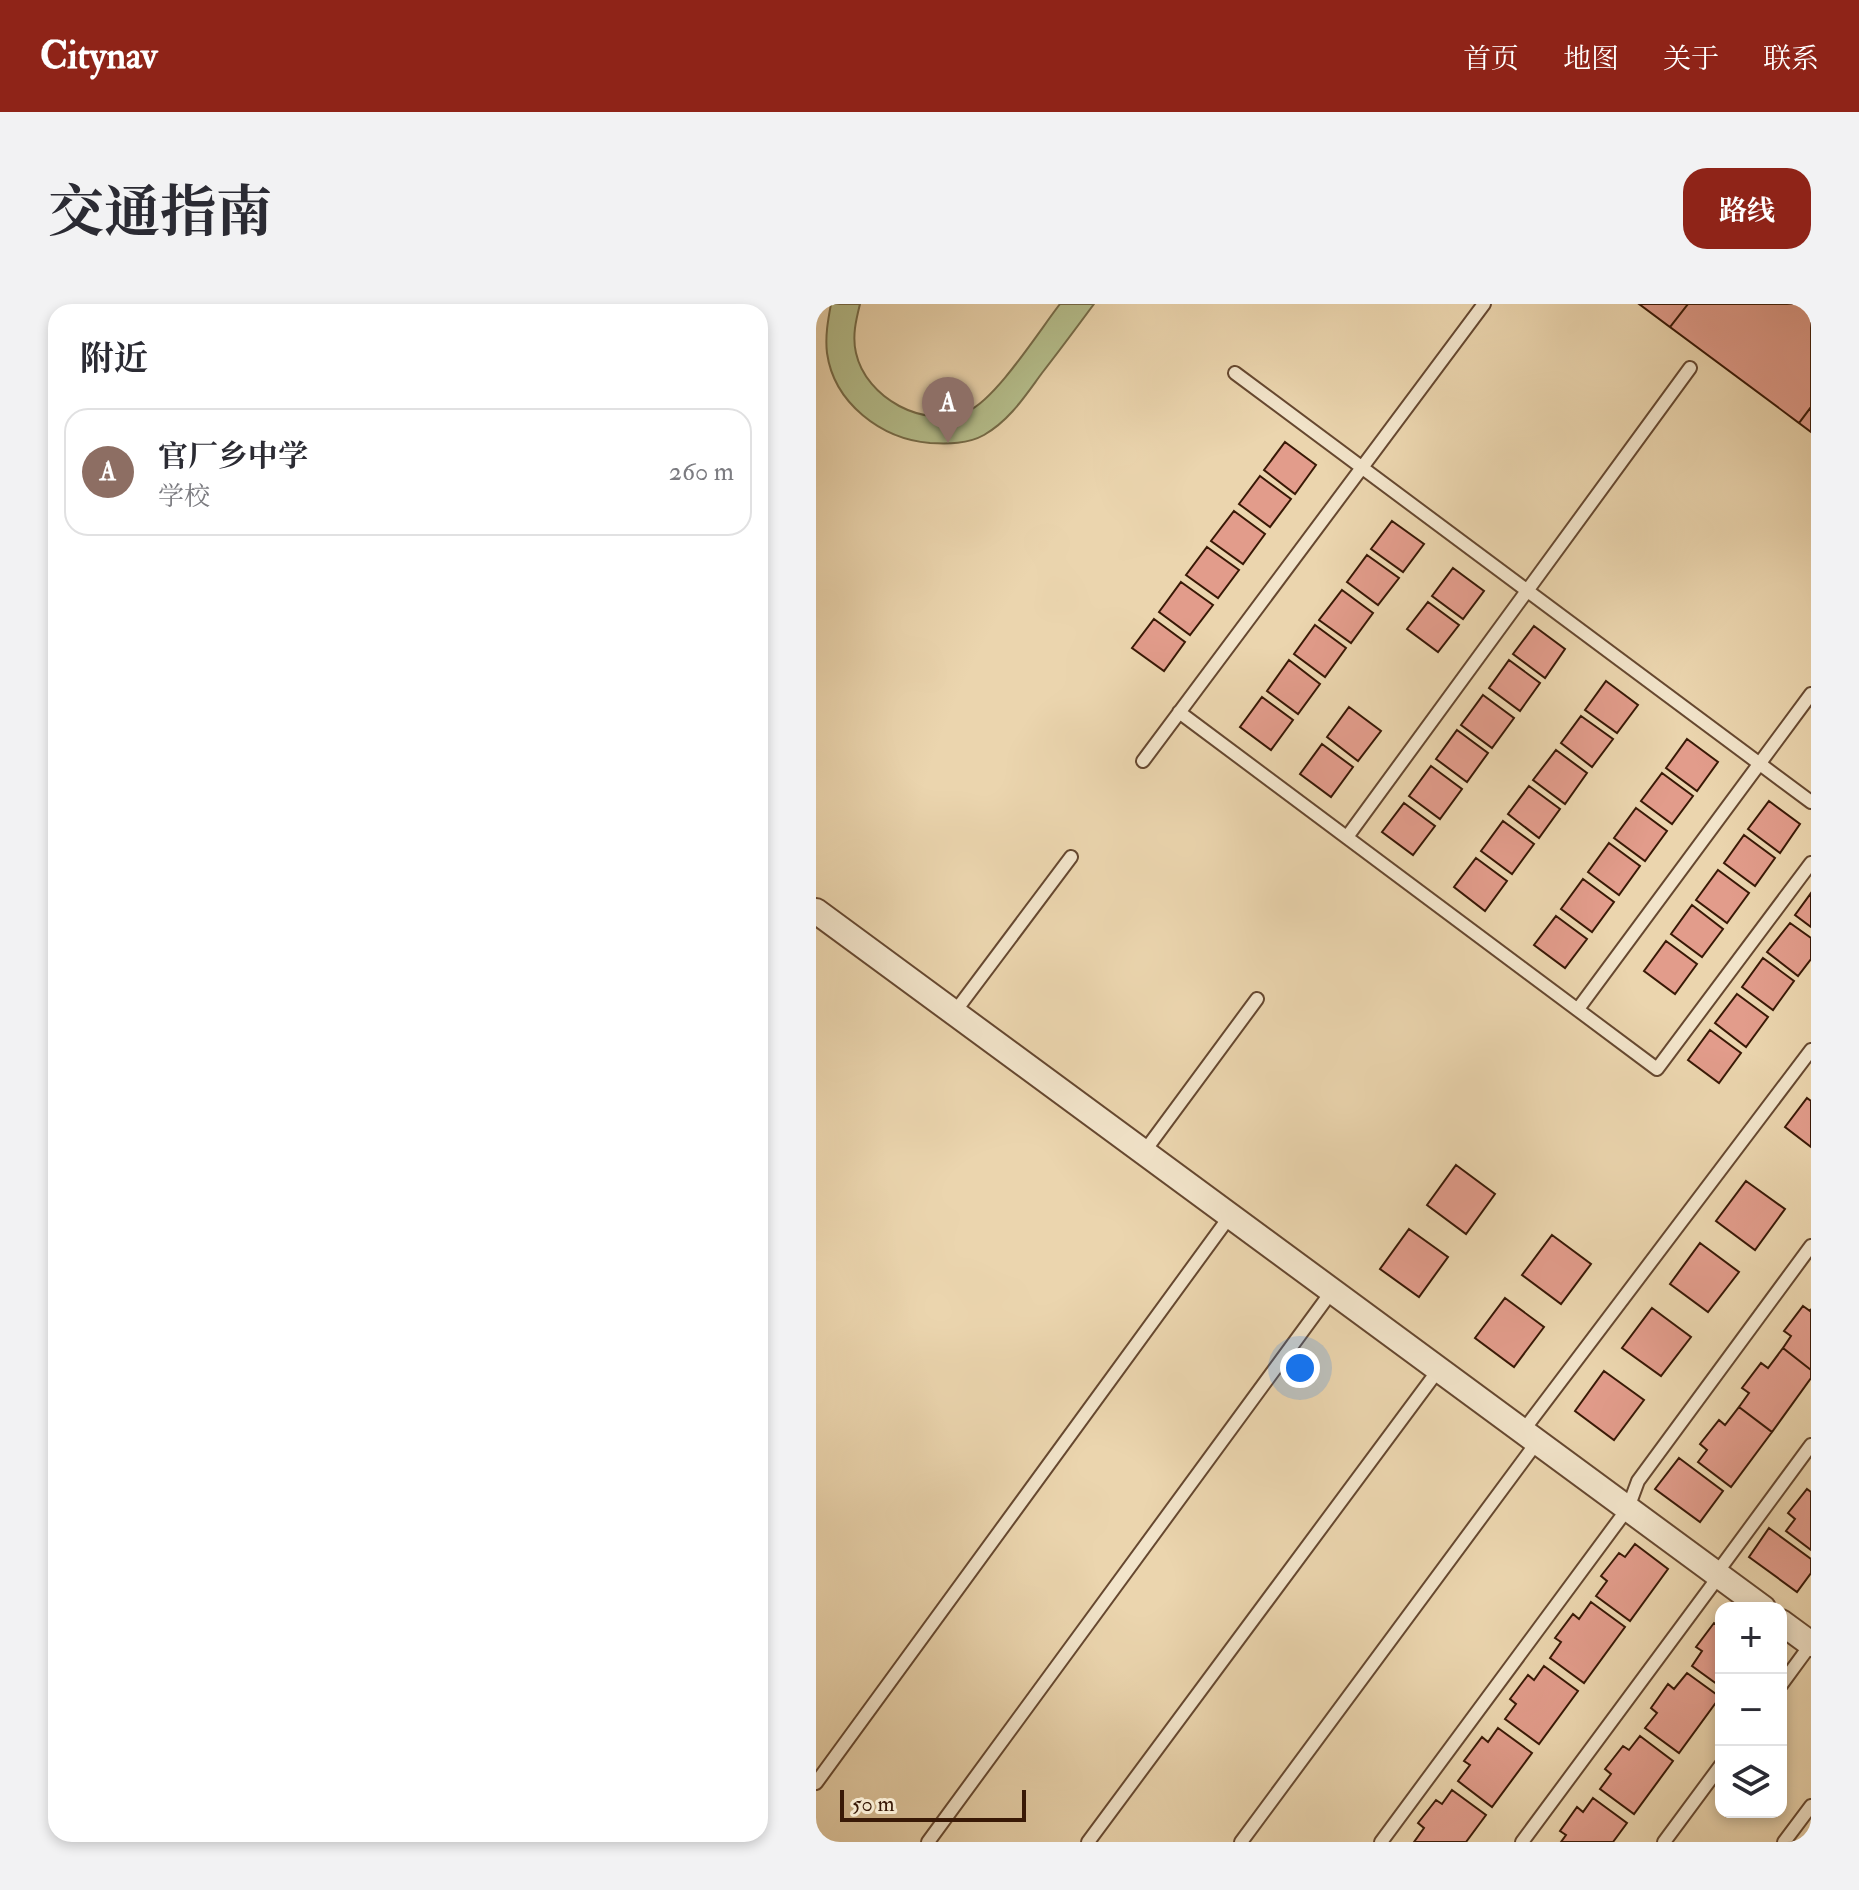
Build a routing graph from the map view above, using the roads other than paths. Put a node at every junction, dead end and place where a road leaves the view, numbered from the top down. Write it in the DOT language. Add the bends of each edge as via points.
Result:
graph roads {
  1 [pos="1484,304"];
  2 [pos="1690,368"];
  3 [pos="1235,373"];
  4 [pos="1362,467"];
  5 [pos="1528,591"];
  6 [pos="1811,694"];
  7 [pos="1179,712"];
  8 [pos="1143,761"];
  9 [pos="1760,764"];
  10 [pos="1811,802"];
  11 [pos="1347,837"];
  12 [pos="1071,857"];
  13 [pos="1811,863"];
  14 [pos="816,911"];
  15 [pos="1257,999"];
  16 [pos="1578,1009"];
  17 [pos="954,1013"];
  18 [pos="1811,1050"];
  19 [pos="1144,1152"];
  20 [pos="1230,1216"];
  21 [pos="1811,1246"];
  22 [pos="1332,1291"];
  23 [pos="1439,1369"];
  24 [pos="1530,1437"];
  25 [pos="1811,1445"];
  26 [pos="1628,1508"];
  27 [pos="1718,1575"];
  28 [pos="1755,1602"];
  29 [pos="1787,1626"];
  30 [pos="1811,1644"];
  31 [pos="1787,1677"];
  32 [pos="1715,1773"];
  33 [pos="816,1783"];
  34 [pos="1811,1806"];
  35 [pos="928,1842"];
  36 [pos="1088,1842"];
  37 [pos="1241,1842"];
  38 [pos="1381,1842"];
  39 [pos="1522,1842"];
  40 [pos="1664,1842"];
  41 [pos="1784,1842"];
  1 -- 4 [label="lane"];
  2 -- 5 [label="lane"];
  3 -- 4 [label="lane"];
  4 -- 5 [label="lane"];
  4 -- 7 [label="lane"];
  5 -- 9 [label="lane"];
  5 -- 11 [label="lane"];
  6 -- 9 [label="lane"];
  7 -- 8 [label="lane"];
  7 -- 11 [label="lane"];
  9 -- 10 [label="lane"];
  9 -- 16 [label="lane"];
  11 -- 16 [label="lane"];
  12 -- 17 [label="lane"];
  13 -- 16 [label="lane" via="1657,1069"];
  14 -- 17 [label="street"];
  15 -- 19 [label="lane"];
  17 -- 19 [label="street"];
  18 -- 24 [label="lane"];
  19 -- 20 [label="street"];
  20 -- 22 [label="street"];
  20 -- 33 [label="lane"];
  21 -- 26 [label="lane" via="1638,1481"];
  22 -- 23 [label="street"];
  22 -- 35 [label="lane"];
  23 -- 24 [label="street"];
  23 -- 36 [label="lane"];
  24 -- 26 [label="street"];
  24 -- 37 [label="lane"];
  25 -- 27 [label="lane"];
  26 -- 27 [label="street"];
  26 -- 38 [label="lane"];
  27 -- 28 [label="street"];
  27 -- 39 [label="lane"];
  29 -- 30 [label="street"];
  30 -- 31 [label="lane"];
  32 -- 40 [label="lane"];
  34 -- 41 [label="lane"];
}
